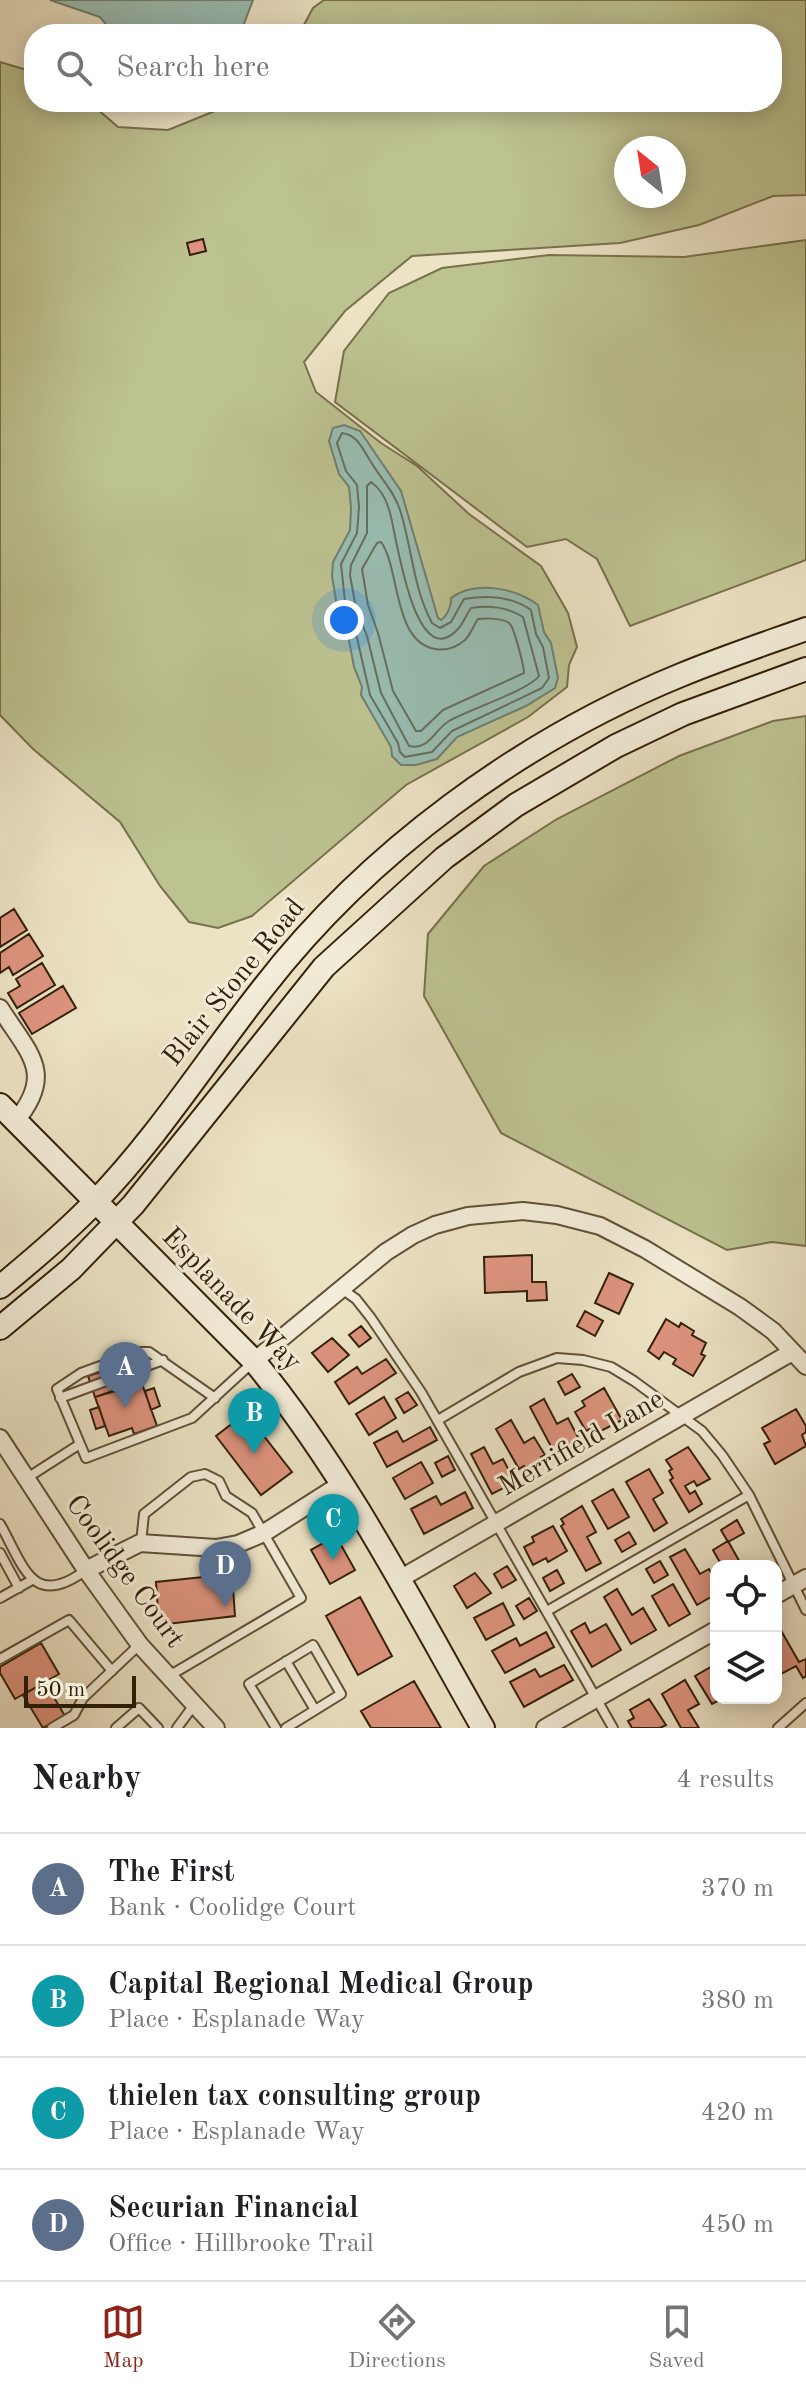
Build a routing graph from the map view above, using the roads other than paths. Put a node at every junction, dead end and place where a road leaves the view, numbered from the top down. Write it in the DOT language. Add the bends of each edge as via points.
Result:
graph roads {
  1 [pos="806,629"];
  2 [pos="806,669"];
  3 [pos="0,1008"];
  4 [pos="7,1114"];
  5 [pos="95,1202"];
  6 [pos="116,1224"];
  7 [pos="0,1287"];
  8 [pos="341,1288"];
  9 [pos="0,1328"];
  10 [pos="792,1352"];
  11 [pos="163,1360"];
  12 [pos="254,1361"];
  13 [pos="806,1366"];
  14 [pos="58,1394"];
  15 [pos="215,1398"];
  16 [pos="682,1416"];
  17 [pos="438,1420"];
  18 [pos="80,1444"];
  19 [pos="2,1446"];
  20 [pos="26,1479"];
  21 [pos="341,1484"];
  22 [pos="749,1495"];
  23 [pos="0,1524"];
  24 [pos="496,1524"];
  25 [pos="264,1533"];
  26 [pos="140,1543"];
  27 [pos="0,1553"];
  28 [pos="86,1570"];
  29 [pos="32,1580"];
  30 [pos="398,1580"];
  31 [pos="800,1582"];
  32 [pos="19,1588"];
  33 [pos="782,1592"];
  34 [pos="0,1598"];
  35 [pos="806,1610"];
  36 [pos="547,1611"];
  37 [pos="713,1632"];
  38 [pos="140,1645"];
  39 [pos="0,1659"];
  40 [pos="286,1661"];
  41 [pos="112,1671"];
  42 [pos="168,1676"];
  43 [pos="596,1699"];
  44 [pos="806,1703"];
  45 [pos="194,1705"];
  46 [pos="315,1710"];
  47 [pos="52,1728"];
  48 [pos="116,1728"];
  49 [pos="158,1728"];
  50 [pos="177,1728"];
  51 [pos="216,1728"];
  52 [pos="276,1728"];
  53 [pos="286,1728"];
  54 [pos="483,1728"];
  55 [pos="545,1728"];
  56 [pos="613,1728"];
  57 [pos="778,1728"];
  1 -- 5 [label="street, Blair Stone Road" via="680,675 586,720 487,779 375,866 263,987"];
  2 -- 6 [label="street" via="683,714 616,746 516,805 444,858 324,967"];
  3 -- 4 [label="street" via="29,1055 37,1080 30,1104"];
  4 -- 5 [label="street, Esplanade Way"];
  5 -- 6 [label="street, Esplanade Way"];
  5 -- 7 [label="street, Blair Stone Road"];
  6 -- 9 [label="street"];
  6 -- 12 [label="street, Esplanade Way"];
  8 -- 10 [label="street" via="386,1252 435,1225 492,1213 557,1215 600,1226 645,1249 740,1307"];
  8 -- 12 [label="street"];
  8 -- 17 [label="lane" via="395,1349"];
  10 -- 13 [label="street"];
  10 -- 16 [label="street, Merrifield Lane"];
  11 -- 14 [label="lane"];
  11 -- 14 [label="lane" via="139,1352 81,1373"];
  11 -- 15 [label="lane"];
  12 -- 15 [label="lane"];
  12 -- 21 [label="street, Esplanade Way"];
  14 -- 18 [label="lane"];
  15 -- 18 [label="lane" via="192,1418 86,1458"];
  16 -- 17 [label="lane" via="611,1367 557,1358 519,1372"];
  16 -- 22 [label="lane" via="702,1431"];
  16 -- 24 [label="street, Merrifield Lane"];
  17 -- 24 [label="lane"];
  18 -- 20 [label="lane"];
  19 -- 20 [label="street, Coolidge Court"];
  20 -- 28 [label="street, Coolidge Court"];
  21 -- 25 [label="street"];
  21 -- 30 [label="street, Esplanade Way"];
  22 -- 31 [label="lane"];
  22 -- 36 [label="lane"];
  23 -- 29 [label="lane"];
  24 -- 30 [label="street, Merrifield Lane"];
  24 -- 36 [label="lane"];
  25 -- 26 [label="street" via="216,1548"];
  25 -- 26 [label="lane" via="252,1513 205,1474 191,1477 144,1514"];
  25 -- 42 [label="lane" via="301,1598"];
  26 -- 28 [label="street"];
  27 -- 32 [label="lane"];
  28 -- 29 [label="lane" via="60,1585 45,1587"];
  28 -- 38 [label="street, Coolidge Court"];
  29 -- 32 [label="lane"];
  30 -- 54 [label="street, Esplanade Way"];
  31 -- 33 [label="street"];
  31 -- 35 [label="lane"];
  32 -- 34 [label="lane"];
  36 -- 43 [label="lane"];
  37 -- 43 [label="street"];
  38 -- 41 [label="lane"];
  38 -- 42 [label="street, Coolidge Court"];
  39 -- 41 [label="lane" via="69,1620"];
  40 -- 46 [label="lane"];
  40 -- 46 [label="lane" via="313,1645 341,1694"];
  40 -- 52 [label="lane" via="249,1684"];
  41 -- 47 [label="lane" via="83,1698 74,1715"];
  42 -- 45 [label="street, Coolidge Court"];
  43 -- 55 [label="street"];
  43 -- 56 [label="lane"];
  44 -- 57 [label="lane"];
  45 -- 50 [label="lane"];
  45 -- 51 [label="street, Coolidge Court"];
  46 -- 53 [label="lane"];
  48 -- 49 [label="lane" via="139,1708"];
}
